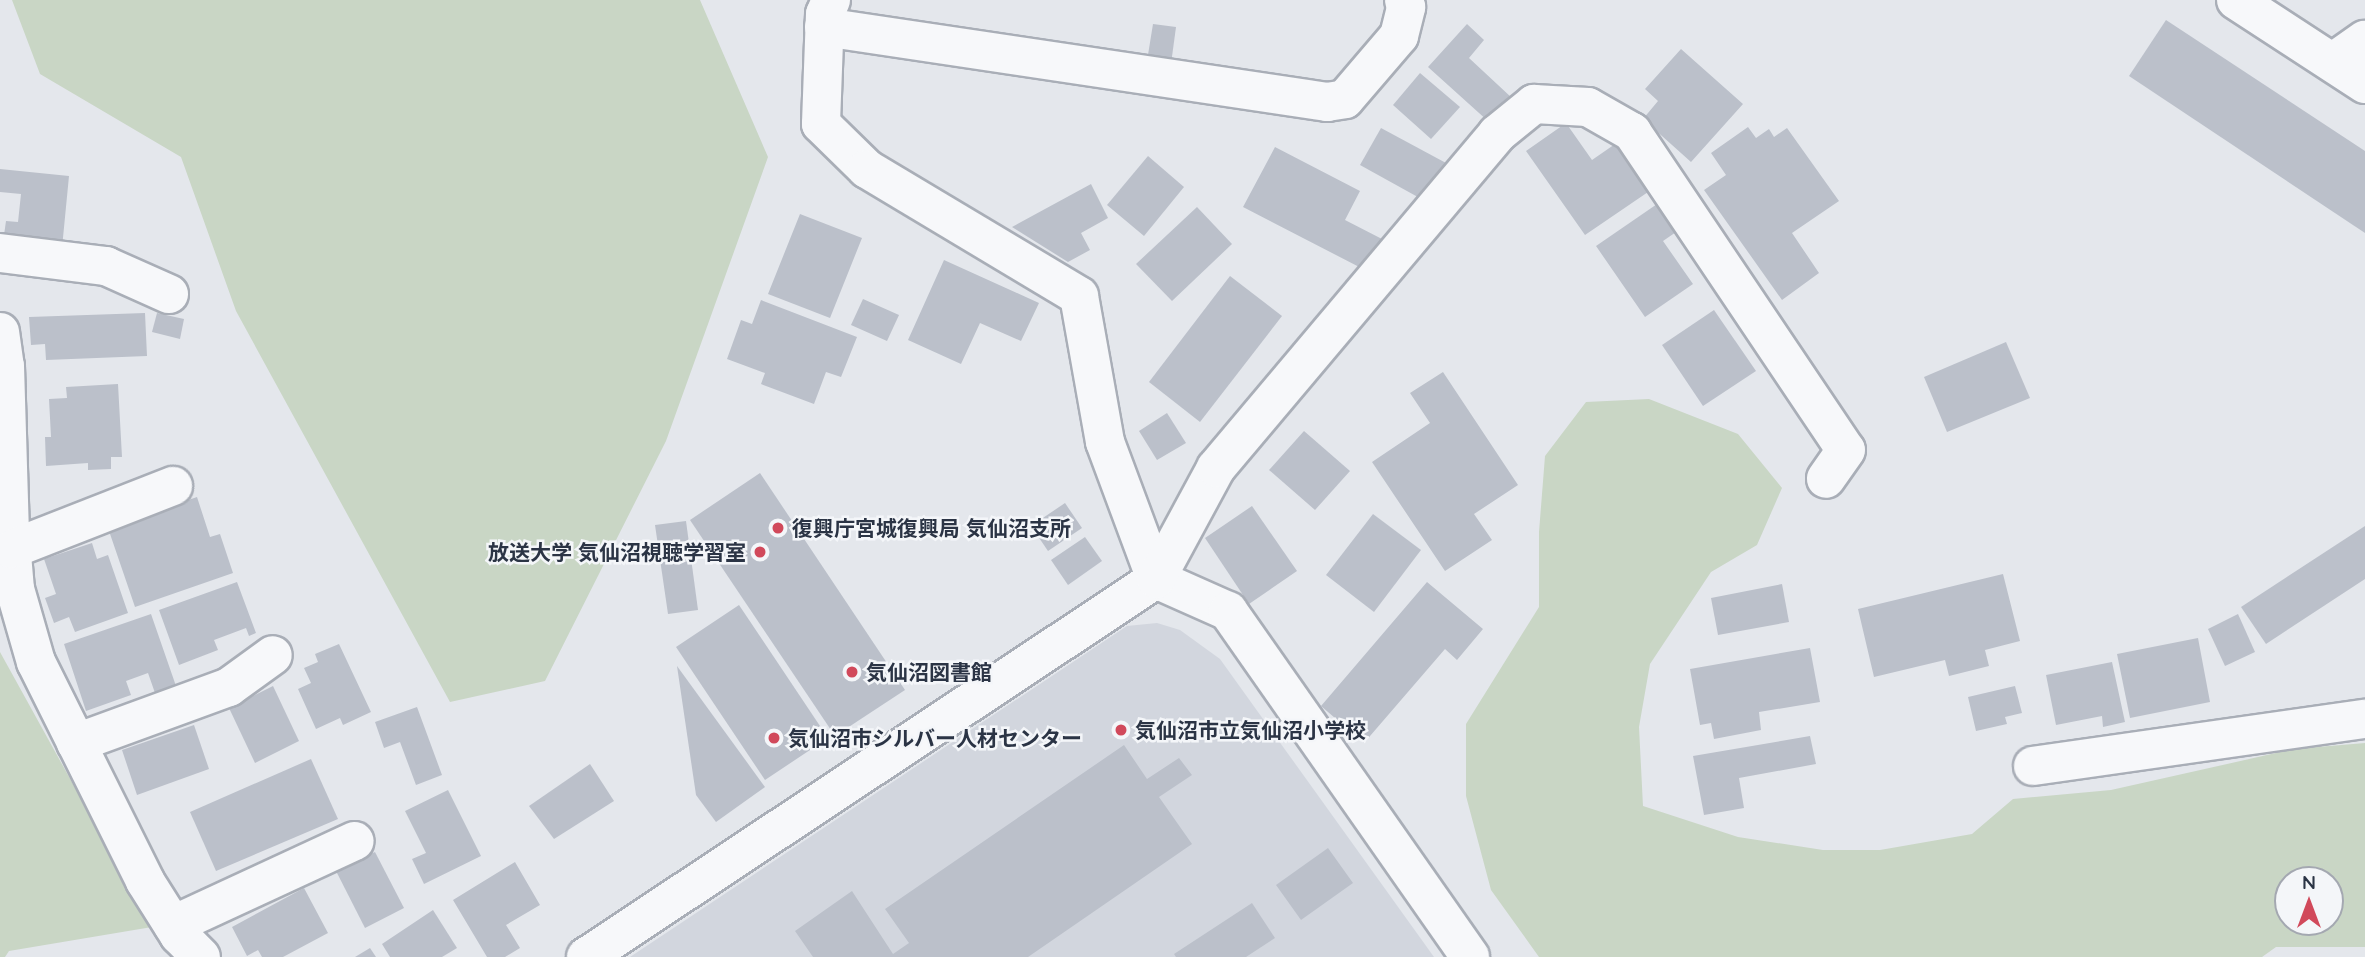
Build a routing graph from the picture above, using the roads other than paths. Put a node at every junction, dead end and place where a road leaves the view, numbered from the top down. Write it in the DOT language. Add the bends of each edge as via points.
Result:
graph roads {
  1 [pos="1404,0"];
  2 [pos="2236,0"];
  3 [pos="828,13"];
  4 [pos="2365,40"];
  5 [pos="2333,62"];
  6 [pos="2365,84"];
  7 [pos="0,253"];
  8 [pos="169,294"];
  9 [pos="0,332"];
  10 [pos="157,478"];
  11 [pos="1826,479"];
  12 [pos="12,549"];
  13 [pos="1156,579"];
  14 [pos="273,655"];
  15 [pos="2365,719"];
  16 [pos="76,743"];
  17 [pos="2033,766"];
  18 [pos="355,841"];
  19 [pos="173,925"];
  20 [pos="201,957"];
  21 [pos="586,957"];
  22 [pos="1470,957"];
  1 -- 3 [label="street" via="1399,37 1345,99 1327,102"];
  2 -- 5 [label="street"];
  3 -- 13 [label="street" via="821,124 867,169 1079,296 1105,442"];
  4 -- 5 [label="street"];
  5 -- 6 [label="street"];
  7 -- 8 [label="street" via="106,266"];
  9 -- 12 [label="street"];
  10 -- 12 [label="street"];
  11 -- 13 [label="street" via="1846,450 1632,132 1588,107 1534,104 1497,134 1216,468"];
  12 -- 16 [label="street" via="15,589 36,662"];
  13 -- 21 [label="street"];
  13 -- 22 [label="street" via="1227,611"];
  14 -- 16 [label="street" via="229,687"];
  15 -- 17 [label="street"];
  16 -- 19 [label="street" via="145,880"];
  18 -- 19 [label="street"];
  19 -- 20 [label="street"];
}
